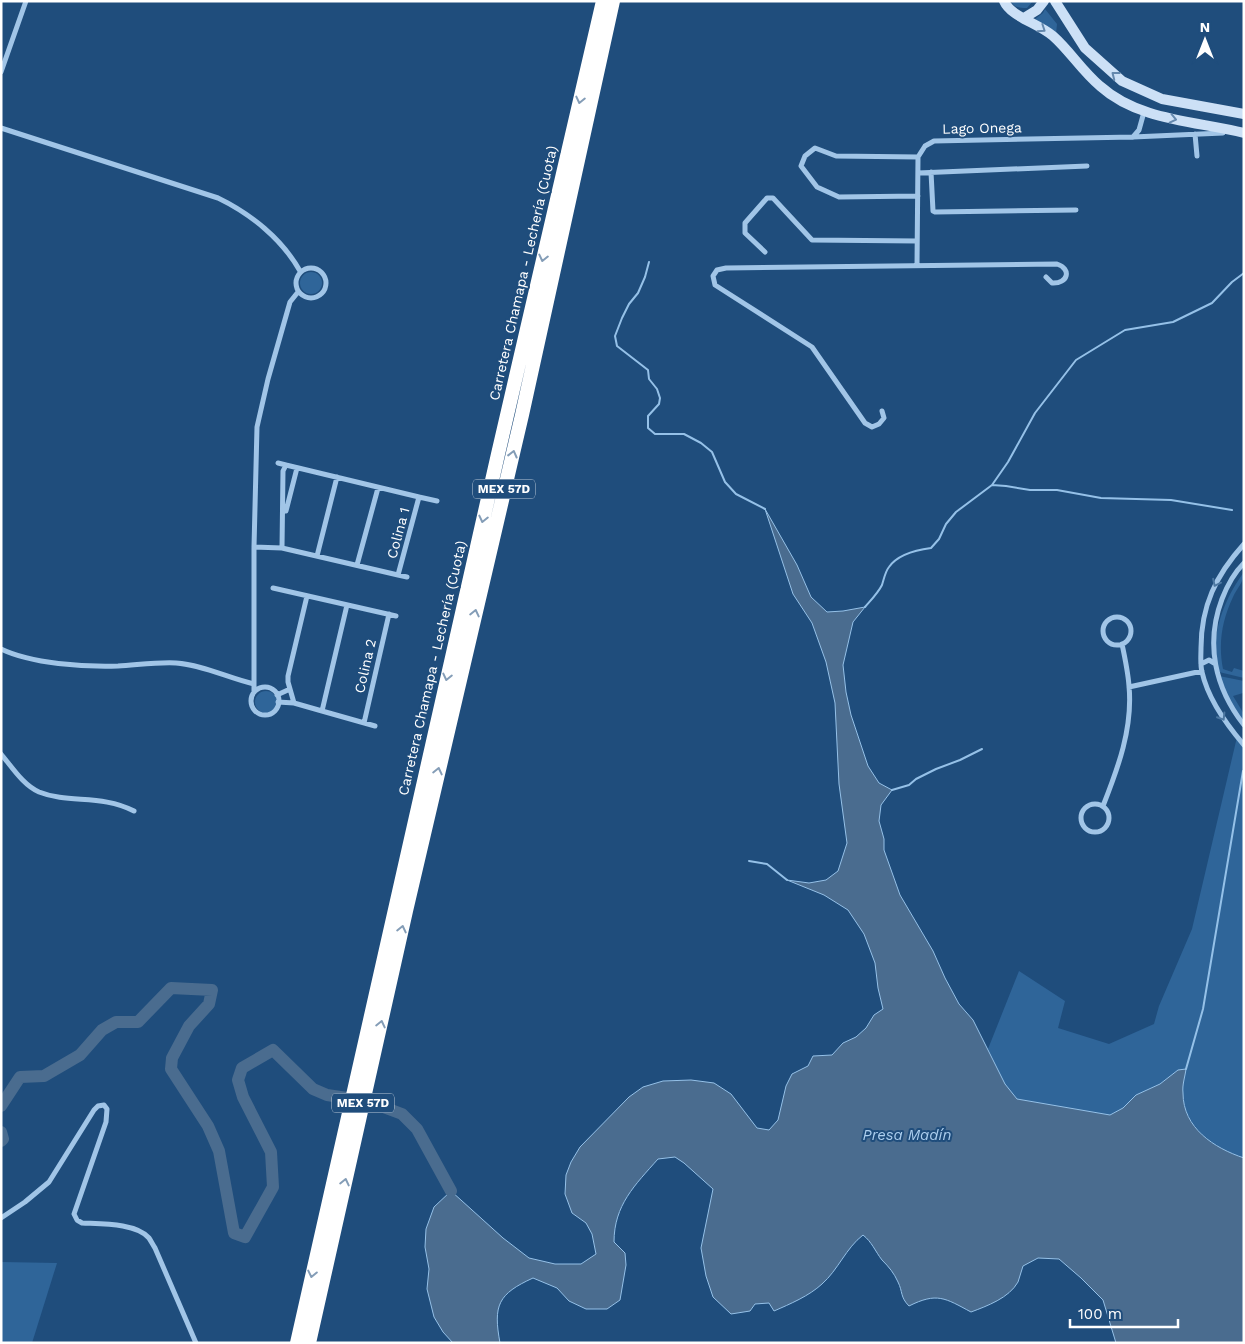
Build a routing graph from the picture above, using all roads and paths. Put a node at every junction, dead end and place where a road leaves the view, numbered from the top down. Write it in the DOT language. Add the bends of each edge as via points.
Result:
graph roads {
  1 [pos="26,1"];
  2 [pos="603,1"];
  3 [pos="614,1"];
  4 [pos="1004,1"];
  5 [pos="1044,1"];
  6 [pos="1055,1"];
  7 [pos="1024,18"];
  8 [pos="1,72"];
  9 [pos="1144,112"];
  10 [pos="1244,114"];
  11 [pos="1,128"];
  12 [pos="1241,132"];
  13 [pos="1196,134"];
  14 [pos="1133,137"];
  15 [pos="1197,156"];
  16 [pos="918,157"];
  17 [pos="1087,166"];
  18 [pos="931,172"];
  19 [pos="918,173"];
  20 [pos="918,196"];
  21 [pos="1076,210"];
  22 [pos="917,241"];
  23 [pos="765,252"];
  24 [pos="917,266"];
  25 [pos="300,271"];
  26 [pos="1046,277"];
  27 [pos="298,292"];
  28 [pos="882,411"];
  29 [pos="278,463"];
  30 [pos="286,465"];
  31 [pos="297,468"];
  32 [pos="337,477"];
  33 [pos="378,488"];
  34 [pos="419,497"];
  35 [pos="437,501"];
  36 [pos="284,518"];
  37 [pos="1244,544"];
  38 [pos="254,547"];
  39 [pos="282,548"];
  40 [pos="317,556"];
  41 [pos="1244,563"];
  42 [pos="357,565"];
  43 [pos="398,575"];
  44 [pos="407,578"];
  45 [pos="273,588"];
  46 [pos="307,596"];
  47 [pos="347,605"];
  48 [pos="388,614"];
  49 [pos="396,616"];
  50 [pos="1122,644"];
  51 [pos="1,648"];
  52 [pos="1214,663"];
  53 [pos="1201,664"];
  54 [pos="1203,674"];
  55 [pos="1217,675"];
  56 [pos="254,684"];
  57 [pos="1129,687"];
  58 [pos="290,689"];
  59 [pos="254,692"];
  60 [pos="278,695"];
  61 [pos="278,702"];
  62 [pos="294,703"];
  63 [pos="322,711"];
  64 [pos="364,723"];
  65 [pos="1244,725"];
  66 [pos="375,726"];
  67 [pos="1244,745"];
  68 [pos="1,754"];
  69 [pos="1103,806"];
  70 [pos="134,811"];
  71 [pos="385,976"];
  72 [pos="1,1218"];
  73 [pos="328,1228"];
  74 [pos="196,1343"];
  75 [pos="297,1343"];
  76 [pos="309,1343"];
  1 -- 8 [label="street"];
  2 -- 71 [label="highway, Carretera Chamapa - Lechería (Cuota) / MEX 57D, one-way" via="506,420"];
  71 -- 3 [label="highway, Carretera Chamapa - Lechería (Cuota) / MEX 57D, one-way" via="522,415"];
  4 -- 7 [label="street" via="1012,13"];
  5 -- 7 [label="street"];
  10 -- 6 [label="street, one-way" via="1162,99 1122,80 1085,48"];
  7 -- 9 [label="street, one-way" via="1052,35 1100,87"];
  9 -- 12 [label="street, one-way"];
  9 -- 14 [label="street" via="1139,130"];
  11 -- 25 [label="street" via="218,198 237,207 280,242"];
  12 -- 13 [label="street, Lago Onega"];
  13 -- 14 [label="street, Lago Onega"];
  13 -- 15 [label="street"];
  14 -- 16 [label="street, Lago Onega" via="934,141 925,146"];
  16 -- 19 [label="street"];
  16 -- 20 [label="street" via="836,156 815,148 805,156 801,166 817,187 839,197"];
  17 -- 18 [label="street"];
  18 -- 19 [label="street"];
  18 -- 21 [label="street" via="935,212"];
  19 -- 20 [label="street"];
  20 -- 22 [label="street"];
  22 -- 23 [label="street" via="812,240 773,198 767,198 745,223 745,233"];
  22 -- 24 [label="street"];
  24 -- 26 [label="street" via="1057,264 1066,270 1066,276 1059,284"];
  24 -- 28 [label="street" via="726,268 716,270 713,276 715,285 723,291 812,347 864,423 872,427 879,424 884,418"];
  25 -- 27 [label="street" via="295,285"];
  25 -- 27 [label="street" via="309,267 318,269 325,275 326,284 323,293 315,298 306,298"];
  27 -- 38 [label="street" via="290,302 257,427"];
  29 -- 30 [label="street, Colina 1"];
  30 -- 31 [label="street, Colina 1"];
  30 -- 36 [label="street" via="283,471"];
  31 -- 32 [label="street, Colina 1"];
  31 -- 36 [label="street"];
  32 -- 33 [label="street, Colina 1"];
  32 -- 40 [label="street"];
  33 -- 34 [label="street, Colina 1"];
  33 -- 42 [label="street"];
  34 -- 35 [label="street, Colina 1"];
  34 -- 43 [label="street, Colina 1"];
  36 -- 39 [label="street"];
  37 -- 53 [label="street, one-way" via="1228,561 1207,603 1201,634"];
  38 -- 39 [label="street, Colina 1"];
  38 -- 56 [label="street"];
  39 -- 40 [label="street, Colina 1"];
  40 -- 42 [label="street, Colina 1"];
  41 -- 52 [label="street" via="1227,587 1219,607 1213,634"];
  42 -- 43 [label="street, Colina 1"];
  43 -- 44 [label="street, Colina 1"];
  45 -- 46 [label="street"];
  46 -- 47 [label="street"];
  46 -- 58 [label="street" via="288,676"];
  47 -- 48 [label="street"];
  47 -- 63 [label="street"];
  48 -- 49 [label="street"];
  48 -- 64 [label="street, Colina 2"];
  50 -- 50 [label="street" via="1130,638 1131,628 1121,617 1112,618 1104,624 1102,634 1108,642"];
  50 -- 57 [label="street"];
  51 -- 56 [label="street" via="14,655 69,665 174,663 197,666"];
  52 -- 53 [label="street" via="1209,660"];
  52 -- 55 [label="street"];
  53 -- 54 [label="street"];
  54 -- 55 [label="street" via="1212,679"];
  54 -- 57 [label="street"];
  54 -- 67 [label="street, one-way" via="1219,712"];
  55 -- 65 [label="street" via="1226,699"];
  56 -- 59 [label="street"];
  57 -- 69 [label="street" via="1126,736"];
  58 -- 60 [label="street"];
  58 -- 62 [label="street"];
  59 -- 60 [label="street" via="267,687"];
  59 -- 61 [label="street" via="252,706 259,713 270,713"];
  60 -- 61 [label="street"];
  61 -- 62 [label="street"];
  62 -- 63 [label="street"];
  63 -- 64 [label="street"];
  64 -- 66 [label="street"];
  68 -- 70 [label="street" via="20,778 38,791 98,800"];
  69 -- 69 [label="street" via="1092,804 1083,810 1081,821 1087,830 1098,832 1108,824 1109,814"];
  71 -- 73 [label="highway, Carretera Chamapa - Lechería (Cuota) / MEX 57D"];
  72 -- 74 [label="street" via="49,1182 94,1110 104,1105 108,1114 74,1214 82,1222 129,1227 148,1237"];
  73 -- 75 [label="highway, Carretera Chamapa - Lechería (Cuota) / MEX 57D, one-way"];
  73 -- 76 [label="highway, Carretera Chamapa - Lechería (Cuota) / MEX 57D"];
}
